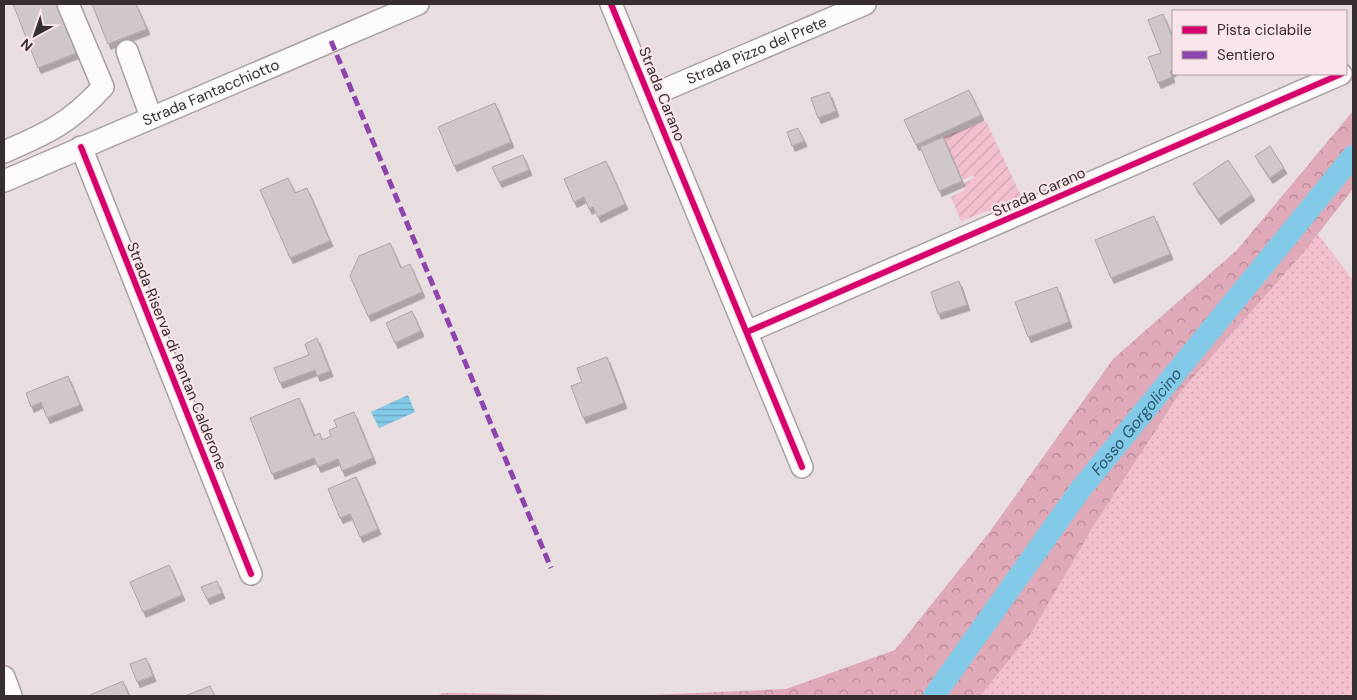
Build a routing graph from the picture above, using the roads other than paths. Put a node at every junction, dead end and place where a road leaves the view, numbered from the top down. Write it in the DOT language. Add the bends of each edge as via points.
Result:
graph roads {
  1 [pos="68,4"];
  2 [pos="418,4"];
  3 [pos="611,4"];
  4 [pos="865,4"];
  5 [pos="127,51"];
  6 [pos="1339,75"];
  7 [pos="138,82"];
  8 [pos="103,87"];
  9 [pos="650,96"];
  10 [pos="151,117"];
  11 [pos="81,147"];
  12 [pos="4,152"];
  13 [pos="4,181"];
  14 [pos="747,332"];
  15 [pos="802,467"];
  16 [pos="250,574"];
  17 [pos="4,677"];
  18 [pos="12,696"];
  1 -- 8 [label="street"];
  2 -- 10 [label="street, Strada Fantacchiotto"];
  3 -- 9 [label="street, Strada Carano"];
  4 -- 9 [label="street, Strada Pizzo del Prete"];
  5 -- 7 [label="street"];
  6 -- 14 [label="street, Strada Carano"];
  7 -- 8 [label="street"];
  7 -- 10 [label="street"];
  8 -- 12 [label="street" via="83,109 51,132"];
  9 -- 14 [label="street, Strada Carano"];
  10 -- 11 [label="street, Strada Fantacchiotto"];
  11 -- 13 [label="street, Strada Fantacchiotto"];
  11 -- 16 [label="street, Strada Riserva di Pantan Calderone"];
  14 -- 15 [label="street, Strada Carano"];
  17 -- 18 [label="street"];
}
